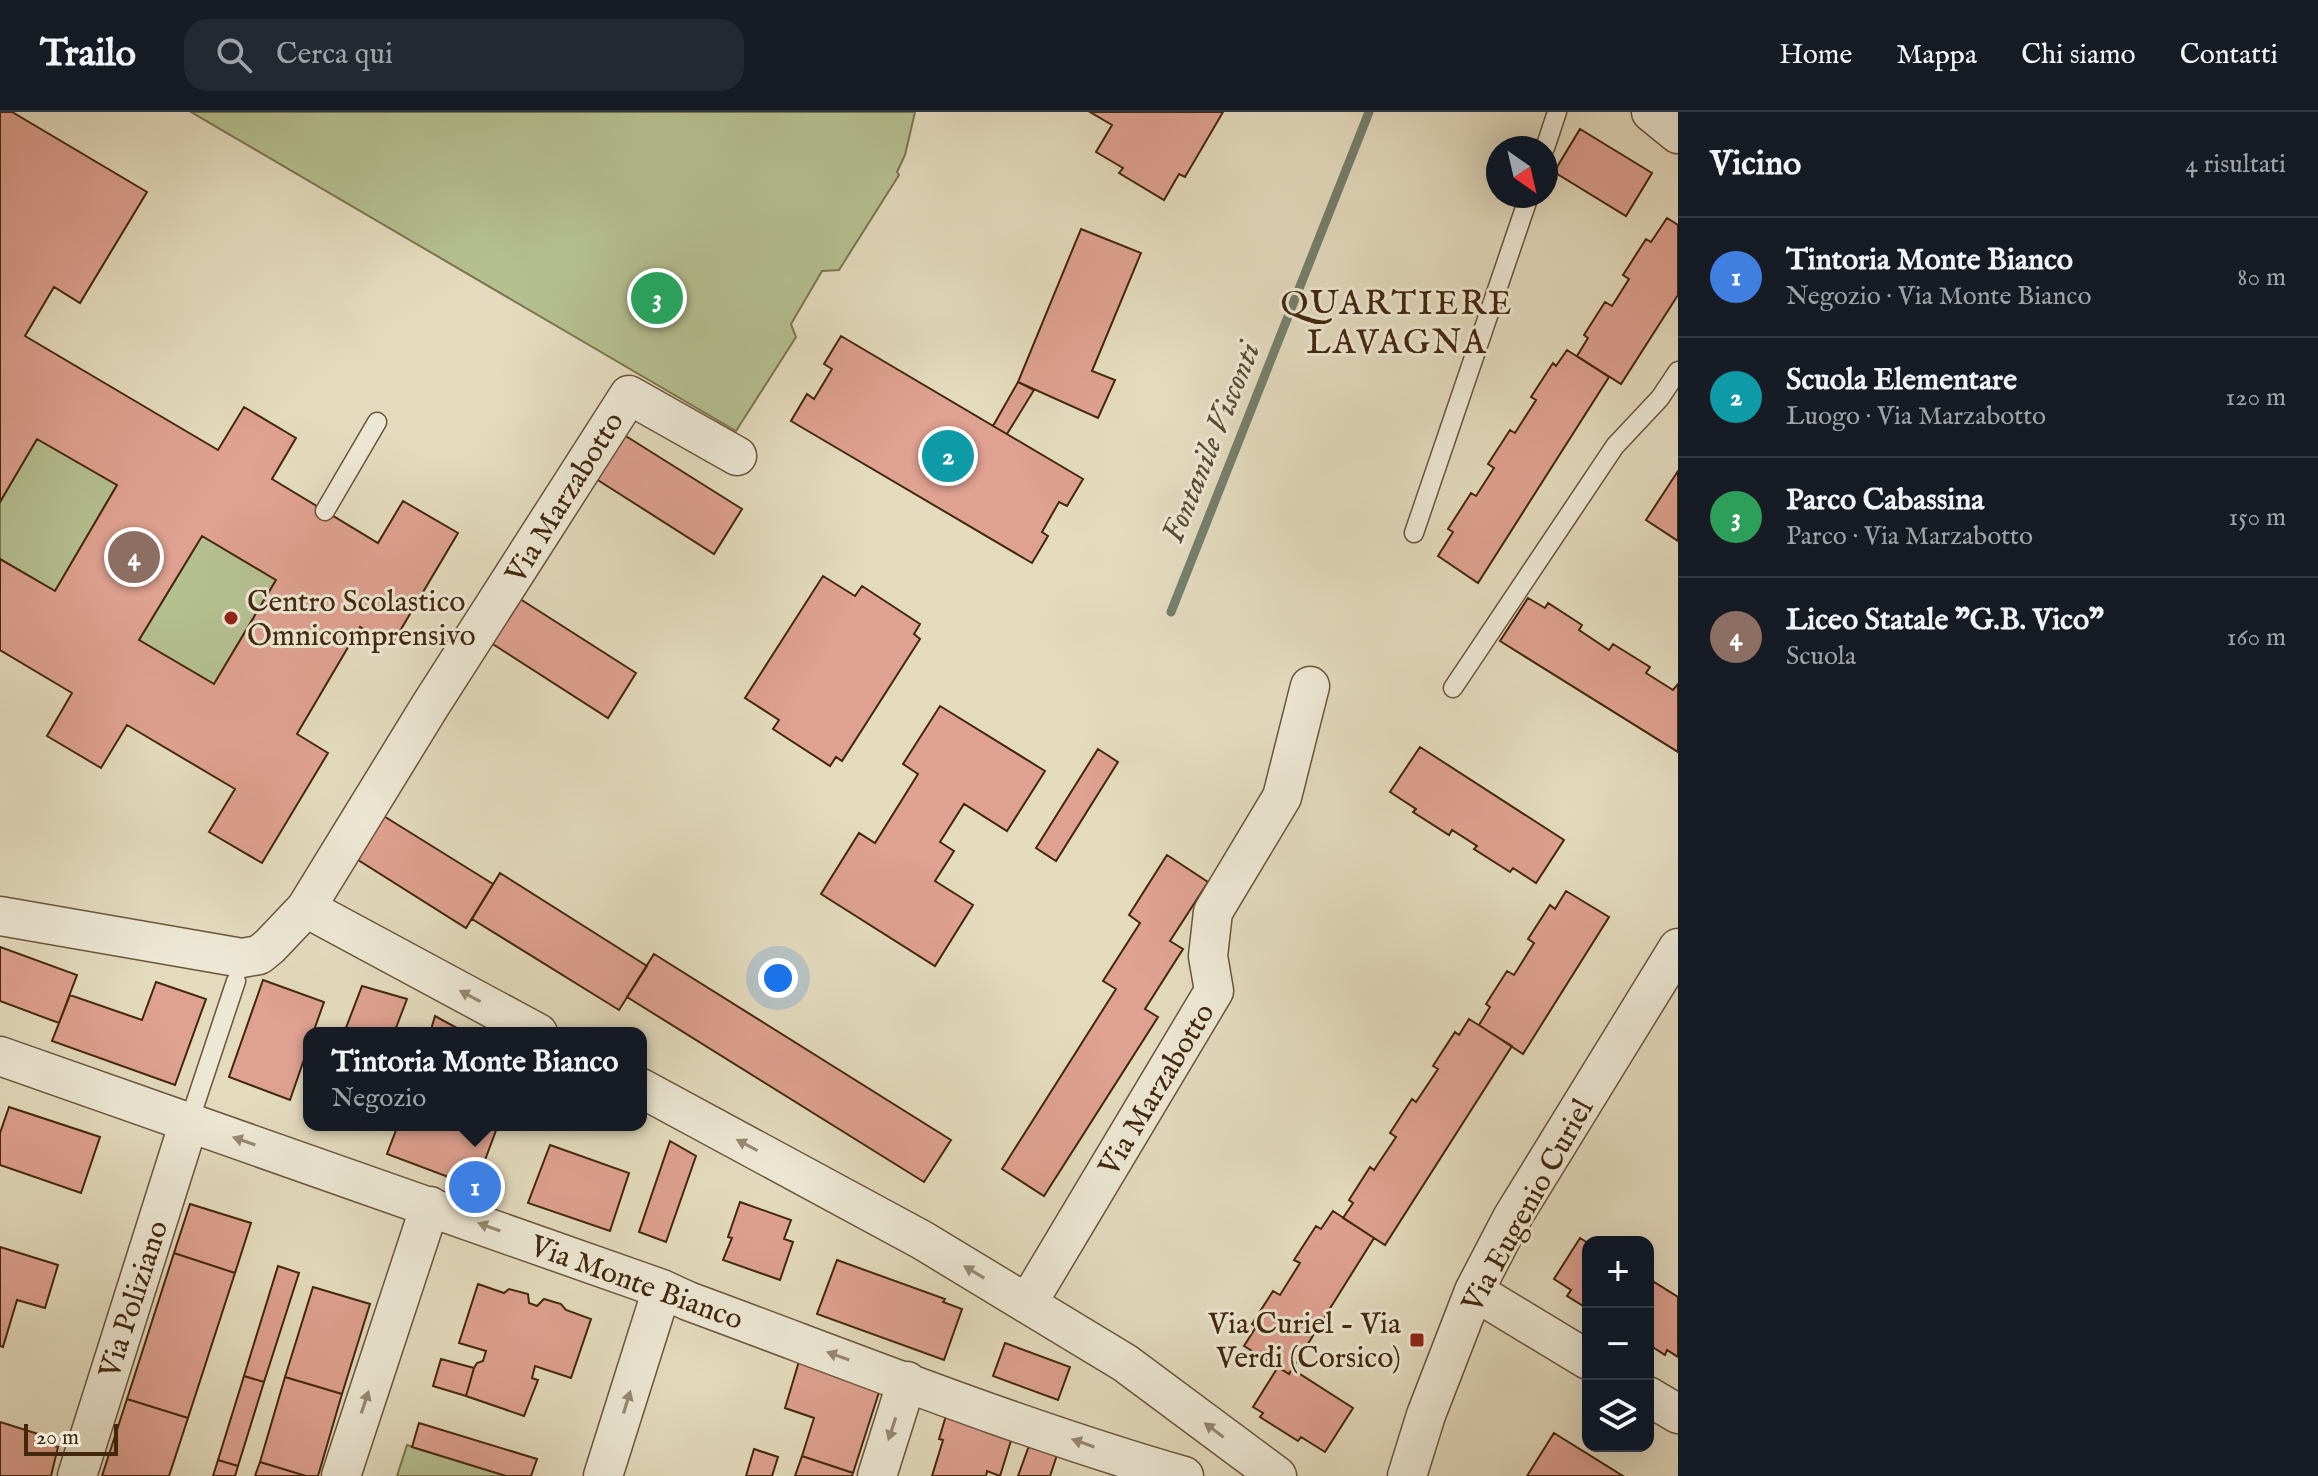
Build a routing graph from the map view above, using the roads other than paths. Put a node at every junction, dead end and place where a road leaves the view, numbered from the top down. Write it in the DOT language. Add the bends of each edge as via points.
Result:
graph roads {
  1 [pos="1557,112"];
  2 [pos="1651,112"];
  3 [pos="1678,134"];
  4 [pos="1549,136"];
  5 [pos="1525,208"];
  6 [pos="1678,371"];
  7 [pos="377,422"];
  8 [pos="737,456"];
  9 [pos="325,511"];
  10 [pos="1414,533"];
  11 [pos="1310,686"];
  12 [pos="1453,688"];
  13 [pos="306,908"];
  14 [pos="0,916"];
  15 [pos="1678,948"];
  16 [pos="236,981"];
  17 [pos="527,1027"];
  18 [pos="0,1056"];
  19 [pos="647,1091"];
  20 [pos="189,1122"];
  21 [pos="430,1206"];
  22 [pos="662,1289"];
  23 [pos="1474,1291"];
  24 [pos="1027,1304"];
  25 [pos="1582,1356"];
  26 [pos="907,1381"];
  27 [pos="1654,1400"];
  28 [pos="1678,1414"];
  29 [pos="1140,1470"];
  30 [pos="77,1476"];
  31 [pos="341,1476"];
  32 [pos="603,1476"];
  33 [pos="877,1476"];
  34 [pos="1184,1476"];
  35 [pos="1277,1476"];
  36 [pos="1407,1476"];
  1 -- 4 [label="lane"];
  2 -- 3 [label="street"];
  5 -- 10 [label="lane"];
  6 -- 12 [label="lane" via="1615,446"];
  7 -- 9 [label="lane"];
  8 -- 13 [label="street, Via Marzabotto" via="629,395"];
  11 -- 24 [label="street, Via Marzabotto" via="1282,797 1213,912 1208,956 1214,991"];
  13 -- 14 [label="street, Via Marzabotto" via="259,955 242,958"];
  17 -- 13 [label="street, one-way"];
  15 -- 23 [label="street, Via Eugenio Curiel" via="1512,1218"];
  16 -- 20 [label="lane"];
  18 -- 20 [label="street, Via Monte Bianco"];
  24 -- 19 [label="street, one-way" via="922,1240"];
  21 -- 20 [label="street, Via Monte Bianco, one-way"];
  20 -- 30 [label="street, Via Poliziano"];
  22 -- 21 [label="street, Via Monte Bianco, one-way"];
  31 -- 21 [label="street, one-way"];
  26 -- 22 [label="street, Via Monte Bianco, one-way"];
  32 -- 22 [label="street, one-way"];
  23 -- 25 [label="street"];
  23 -- 36 [label="street, Via Eugenio Curiel"];
  35 -- 24 [label="street, one-way" via="1125,1363"];
  29 -- 26 [label="street, Via Monte Bianco, one-way"];
  26 -- 33 [label="street, one-way"];
  27 -- 28 [label="street"];
  29 -- 34 [label="street, Via Monte Bianco"];
}
